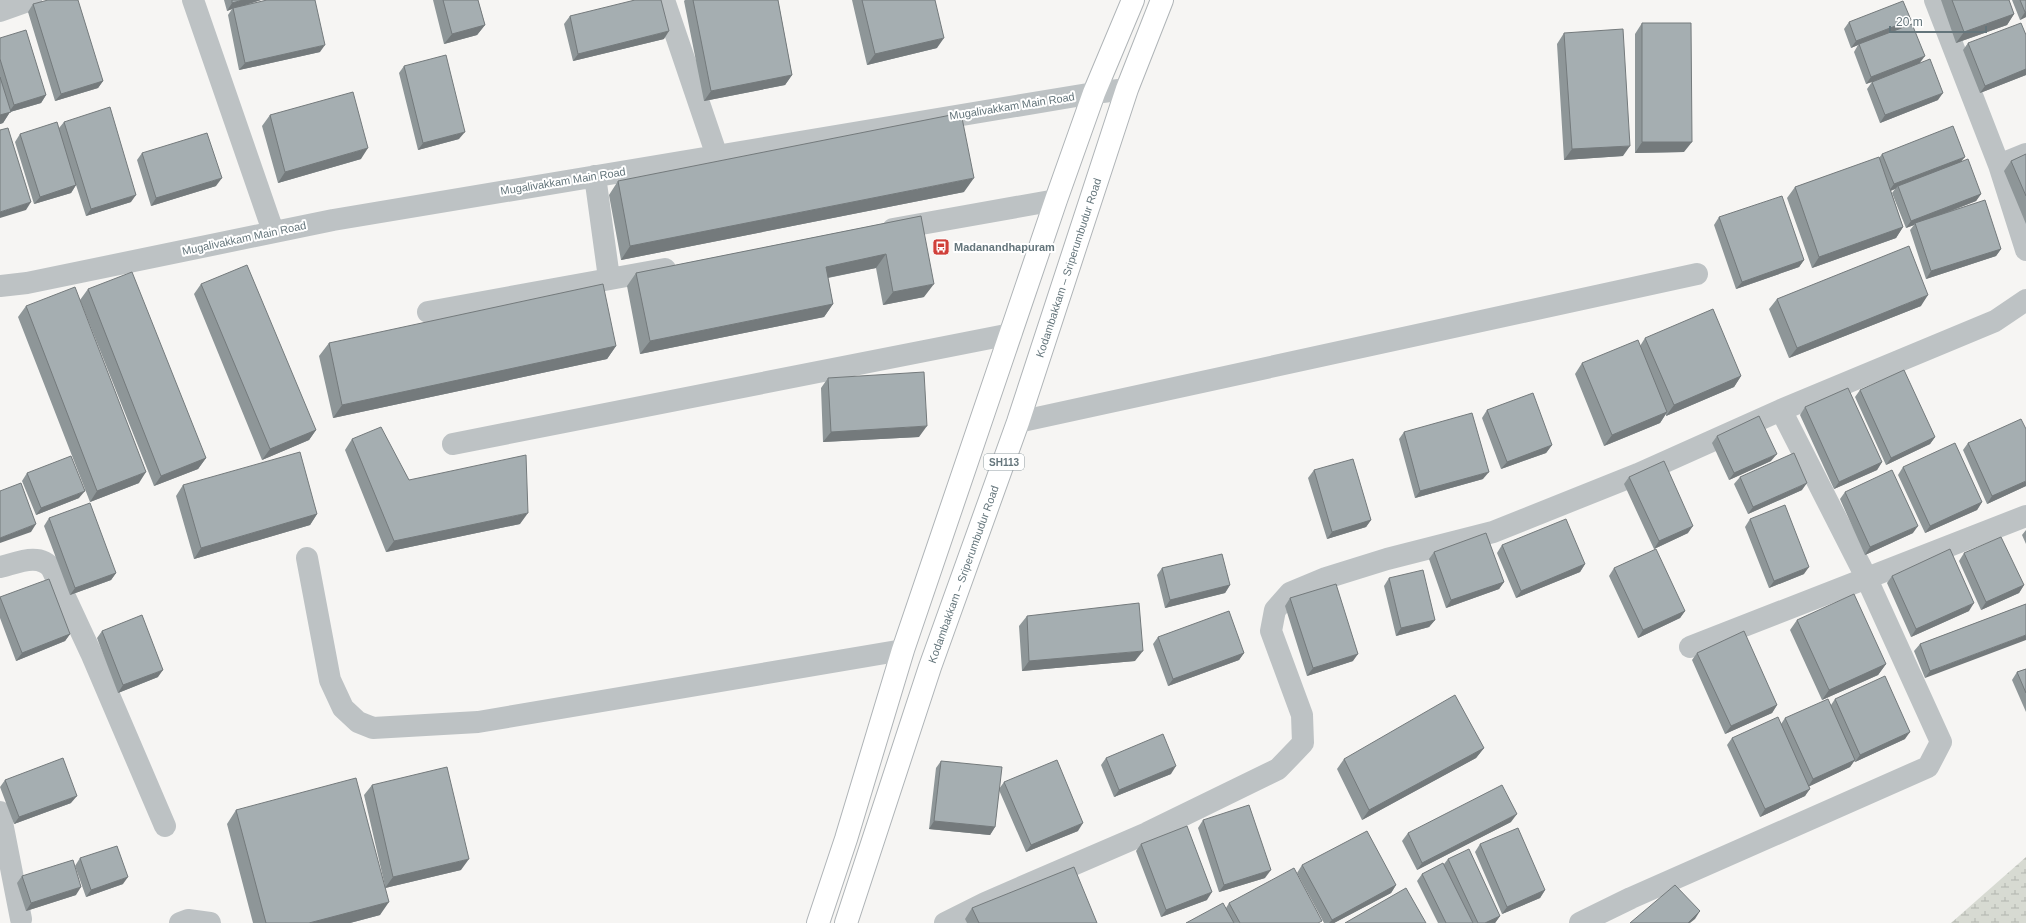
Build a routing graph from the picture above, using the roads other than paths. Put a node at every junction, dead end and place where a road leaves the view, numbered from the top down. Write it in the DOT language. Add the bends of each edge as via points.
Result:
graph roads {
  1 [pos="31,0"];
  2 [pos="192,0"];
  3 [pos="664,0"];
  4 [pos="1133,0"];
  5 [pos="1162,0"];
  6 [pos="1935,0"];
  7 [pos="0,11"];
  8 [pos="1127,89"];
  9 [pos="1094,93"];
  10 [pos="2026,154"];
  11 [pos="717,156"];
  12 [pos="1999,165"];
  13 [pos="595,176"];
  14 [pos="1056,200"];
  15 [pos="273,232"];
  16 [pos="873,232"];
  17 [pos="2026,250"];
  18 [pos="687,265"];
  19 [pos="1697,274"];
  20 [pos="610,278"];
  21 [pos="0,286"];
  22 [pos="2026,300"];
  23 [pos="428,312"];
  24 [pos="1011,334"];
  25 [pos="1781,410"];
  26 [pos="1018,422"];
  27 [pos="453,444"];
  28 [pos="2026,516"];
  29 [pos="307,558"];
  30 [pos="0,567"];
  31 [pos="1866,577"];
  32 [pos="1690,647"];
  33 [pos="903,650"];
  34 [pos="0,812"];
  35 [pos="165,826"];
  36 [pos="21,919"];
  37 [pos="180,923"];
  38 [pos="210,923"];
  39 [pos="818,923"];
  40 [pos="846,923"];
  41 [pos="945,923"];
  42 [pos="1580,923"];
  1 -- 7 [label="street"];
  2 -- 15 [label="street"];
  3 -- 11 [label="street"];
  4 -- 9 [label="main road, SH113"];
  5 -- 8 [label="main road, Kodambakkam – Sriperumbudur Road / SH113"];
  6 -- 12 [label="street"];
  8 -- 9 [label="street, Mugalivakkam Main Road"];
  8 -- 26 [label="main road, Kodambakkam – Sriperumbudur Road / SH113"];
  9 -- 11 [label="street, Mugalivakkam Main Road"];
  9 -- 14 [label="main road, SH113"];
  10 -- 12 [label="street"];
  11 -- 13 [label="street, Mugalivakkam Main Road"];
  12 -- 17 [label="street"];
  13 -- 15 [label="street, Mugalivakkam Main Road"];
  13 -- 20 [label="street"];
  14 -- 16 [label="street"];
  14 -- 24 [label="main road, SH113"];
  15 -- 21 [label="street, Mugalivakkam Main Road"];
  18 -- 20 [label="street"];
  19 -- 26 [label="street"];
  20 -- 23 [label="street"];
  22 -- 25 [label="street" via="1995,321"];
  24 -- 27 [label="street"];
  24 -- 33 [label="main road, SH113"];
  25 -- 31 [label="street"];
  25 -- 41 [label="street" via="1638,474 1493,532 1386,559 1326,578 1290,593 1275,610 1271,631 1302,715 1303,743 1278,769 1147,833"];
  26 -- 40 [label="main road, Kodambakkam – Sriperumbudur Road / SH113" via="930,666"];
  28 -- 31 [label="street"];
  29 -- 33 [label="street" via="330,680 344,708 358,722 373,728 478,722"];
  30 -- 35 [label="street" via="36,559 44,561 52,569"];
  31 -- 32 [label="street"];
  31 -- 42 [label="street" via="1941,742 1928,767"];
  33 -- 39 [label="main road, SH113"];
  34 -- 36 [label="street"];
  37 -- 38 [label="street" via="188,920"];
}
